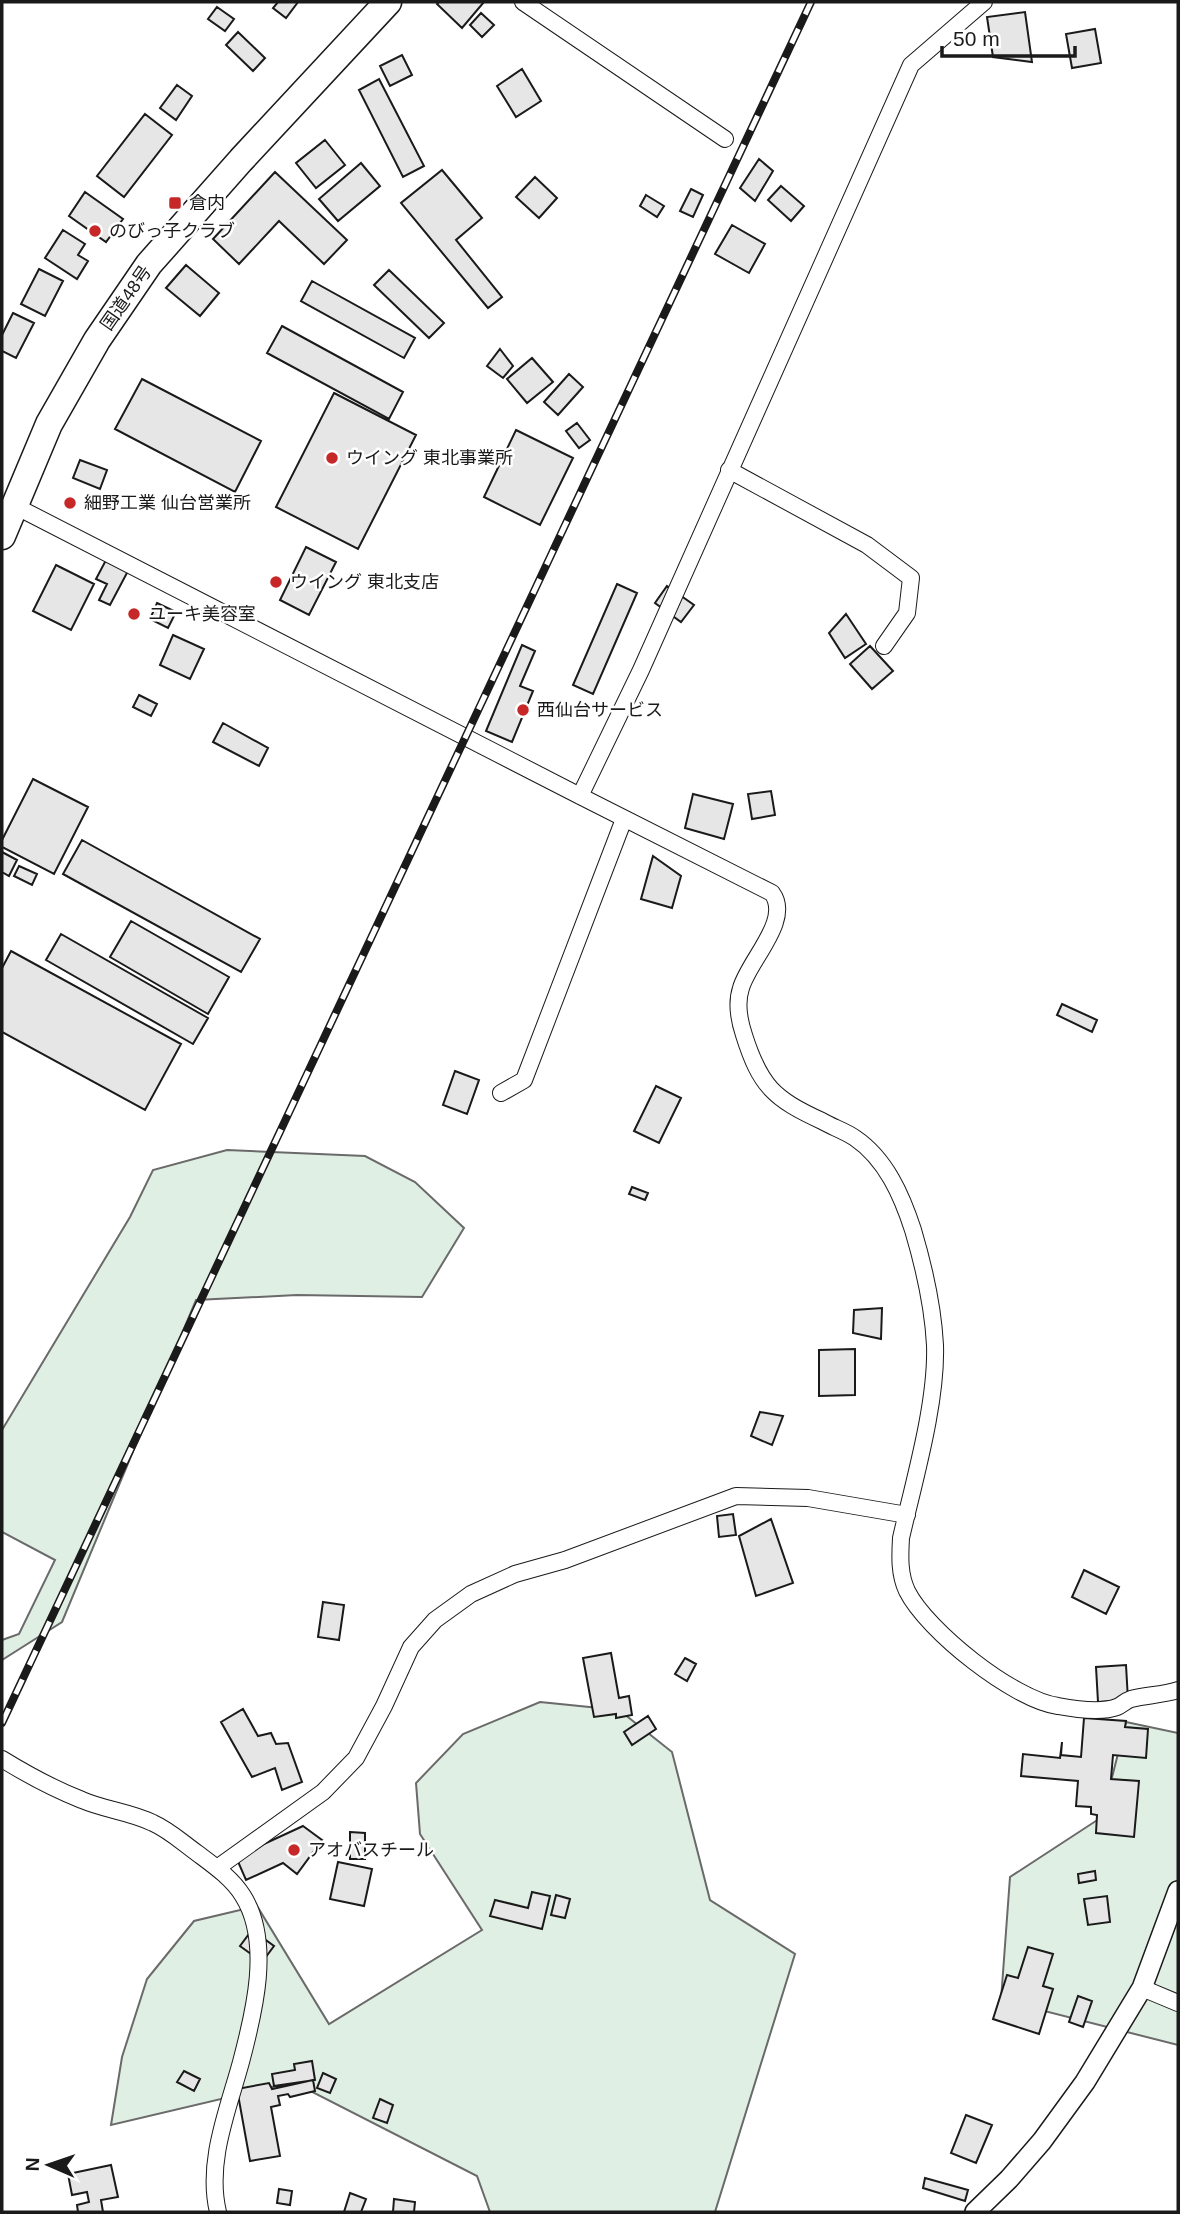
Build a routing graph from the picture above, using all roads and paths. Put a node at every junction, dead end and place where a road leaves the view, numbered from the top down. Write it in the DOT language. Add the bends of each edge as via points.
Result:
graph roads {
  1 [pos="388,2"];
  2 [pos="523,2"];
  3 [pos="984,2"];
  4 [pos="725,139"];
  5 [pos="729,470"];
  6 [pos="13,505"];
  7 [pos="2,536"];
  8 [pos="884,646"];
  9 [pos="580,796"];
  10 [pos="624,819"];
  11 [pos="501,1093"];
  12 [pos="906,1515"];
  13 [pos="1178,1690"];
  14 [pos="2,1759"];
  15 [pos="217,1868"];
  16 [pos="1178,1891"];
  17 [pos="1143,1988"];
  18 [pos="1178,2003"];
  19 [pos="218,2212"];
  20 [pos="975,2212"];
  1 -- 6 [label="highway, 国道48号" via="149,264 60,403"];
  2 -- 4 [label="street"];
  3 -- 5 [label="street" via="911,65"];
  5 -- 8 [label="street" via="867,545 911,578 907,613"];
  5 -- 9 [label="street"];
  6 -- 7 [label="highway, 国道48号"];
  6 -- 9 [label="street"];
  9 -- 10 [label="street"];
  10 -- 11 [label="street" via="524,1080"];
  10 -- 12 [label="street" via="767,889 778,900 774,925 740,989 738,1008 755,1062 774,1094 853,1137 873,1154 895,1183 905,1206 925,1277 935,1348 930,1403"];
  12 -- 13 [label="street" via="900,1558 907,1590 937,1629 995,1677 1041,1702 1094,1709 1116,1708 1128,1700"];
  12 -- 15 [label="street" via="808,1498 736,1496 471,1594 435,1620 411,1647 356,1758 323,1792"];
  14 -- 15 [label="street" via="83,1801 153,1823"];
  15 -- 19 [label="street" via="251,1909 257,1940 254,2017 215,2165"];
  16 -- 17 [label="street"];
  17 -- 18 [label="street"];
  17 -- 20 [label="street" via="1042,2141"];
}
